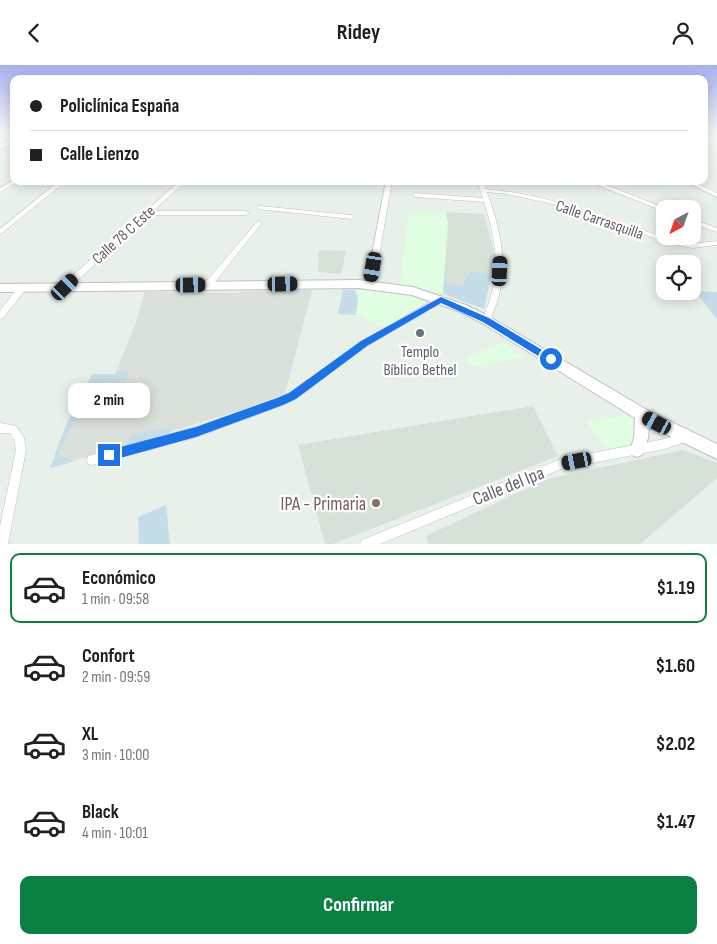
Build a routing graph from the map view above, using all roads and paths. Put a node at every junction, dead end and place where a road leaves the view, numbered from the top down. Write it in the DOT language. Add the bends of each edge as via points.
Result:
graph roads {
  1 [pos="58,185"];
  2 [pos="178,185"];
  3 [pos="388,185"];
  4 [pos="481,185"];
  5 [pos="600,185"];
  6 [pos="696,185"];
  7 [pos="483,190"];
  8 [pos="415,195"];
  9 [pos="717,195"];
  10 [pos="486,199"];
  11 [pos="656,207"];
  12 [pos="260,208"];
  13 [pos="146,213"];
  14 [pos="246,213"];
  15 [pos="351,217"];
  16 [pos="259,223"];
  17 [pos="701,224"];
  18 [pos="717,230"];
  19 [pos="0,232"];
  20 [pos="717,243"];
  21 [pos="208,285"];
  22 [pos="370,285"];
  23 [pos="65,287"];
  24 [pos="22,288"];
  25 [pos="0,289"];
  26 [pos="441,299"];
  27 [pos="0,316"];
  28 [pos="486,320"];
  29 [pos="642,415"];
  30 [pos="0,428"];
  31 [pos="685,438"];
  32 [pos="637,449"];
  33 [pos="717,452"];
  34 [pos="92,460"];
  35 [pos="2,544"];
  36 [pos="366,544"];
  1 -- 19 [label="street"];
  2 -- 13 [label="street, Calle 78 C Este"];
  3 -- 22 [label="street"];
  4 -- 7 [label="street"];
  5 -- 11 [label="street"];
  6 -- 9 [label="street"];
  7 -- 10 [label="street"];
  7 -- 20 [label="street, Calle Carrasquilla" via="560,204 672,243 692,246"];
  8 -- 10 [label="street"];
  10 -- 28 [label="street" via="501,256 496,294"];
  12 -- 15 [label="street"];
  13 -- 14 [label="street"];
  13 -- 23 [label="street, Calle 78 C Este"];
  16 -- 21 [label="street"];
  17 -- 18 [label="street"];
  21 -- 22 [label="main road"];
  21 -- 23 [label="main road"];
  22 -- 26 [label="main road"];
  23 -- 24 [label="main road"];
  24 -- 25 [label="main road"];
  24 -- 27 [label="street"];
  26 -- 28 [label="main road"];
  26 -- 34 [label="street" via="364,343 280,402 196,432"];
  28 -- 29 [label="main road"];
  29 -- 31 [label="main road"];
  29 -- 32 [label="main road"];
  30 -- 35 [label="street" via="13,429 21,450"];
  31 -- 32 [label="street, Calle del Ipa"];
  31 -- 33 [label="main road"];
  32 -- 36 [label="street, Calle del Ipa" via="562,464"];
}
